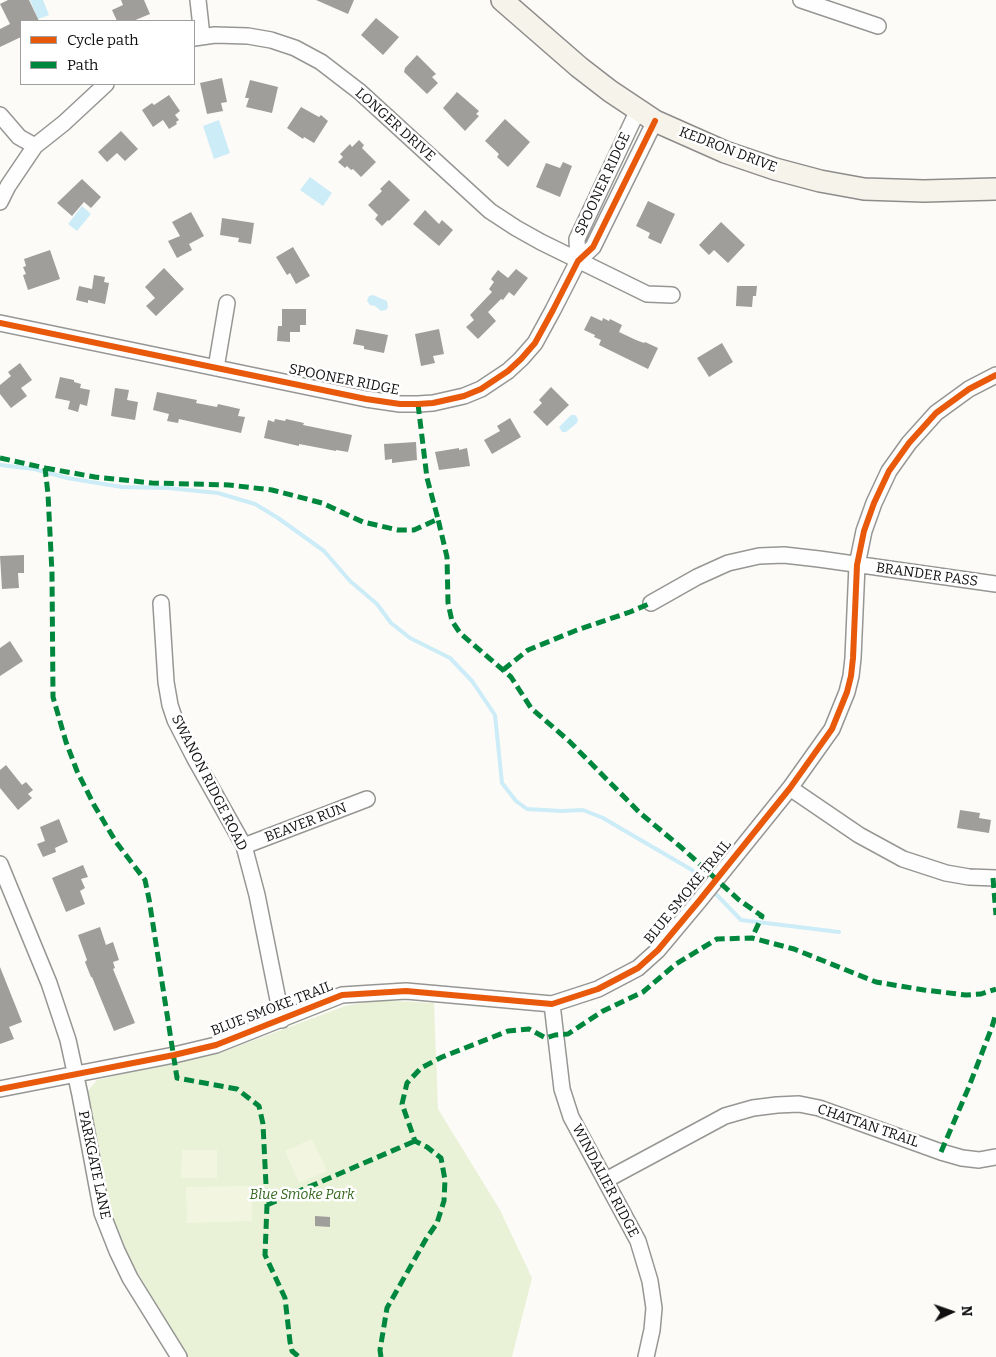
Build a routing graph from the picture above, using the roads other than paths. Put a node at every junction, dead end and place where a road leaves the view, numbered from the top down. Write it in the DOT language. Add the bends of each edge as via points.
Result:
graph roads {
  1 [pos="198,0"];
  2 [pos="502,0"];
  3 [pos="801,0"];
  4 [pos="878,26"];
  5 [pos="198,37"];
  6 [pos="105,85"];
  7 [pos="0,115"];
  8 [pos="646,115"];
  9 [pos="35,146"];
  10 [pos="996,189"];
  11 [pos="0,202"];
  12 [pos="578,261"];
  13 [pos="672,294"];
  14 [pos="227,303"];
  15 [pos="0,323"];
  16 [pos="216,368"];
  17 [pos="996,375"];
  18 [pos="857,565"];
  19 [pos="996,584"];
  20 [pos="161,603"];
  21 [pos="651,603"];
  22 [pos="790,788"];
  23 [pos="367,799"];
  24 [pos="244,846"];
  25 [pos="0,864"];
  26 [pos="996,878"];
  27 [pos="552,1004"];
  28 [pos="282,1020"];
  29 [pos="75,1075"];
  30 [pos="0,1089"];
  31 [pos="996,1157"];
  32 [pos="606,1180"];
  33 [pos="179,1357"];
  34 [pos="646,1357"];
  1 -- 5 [label="street"];
  2 -- 8 [label="street, KEDRON DRIVE" via="579,67"];
  3 -- 4 [label="street"];
  5 -- 12 [label="street, LONGER DRIVE" via="248,36 271,40 296,48 321,62 360,92 490,210 516,228"];
  6 -- 9 [label="street"];
  7 -- 9 [label="street" via="19,137"];
  8 -- 10 [label="street, KEDRON DRIVE" via="725,152 820,181 874,189"];
  8 -- 12 [label="street, SPOONER RIDGE" via="593,247"];
  9 -- 11 [label="street"];
  12 -- 13 [label="street, LONGER DRIVE" via="647,294"];
  12 -- 16 [label="street, SPOONER RIDGE" via="535,343 494,381 464,396 433,403 400,404"];
  14 -- 16 [label="street"];
  15 -- 16 [label="street, SPOONER RIDGE"];
  17 -- 18 [label="street, BLUE SMOKE TRAIL" via="969,389 936,413 909,442 889,471 874,502"];
  18 -- 19 [label="street, BRANDER PASS"];
  18 -- 21 [label="street, BRANDER PASS" via="784,555 759,556 728,563 697,576"];
  18 -- 22 [label="street, BLUE SMOKE TRAIL" via="853,658 847,692 832,729"];
  20 -- 24 [label="street, SWANON RIDGE ROAD" via="166,682 175,720"];
  22 -- 26 [label="street" via="859,835 904,859 946,873"];
  22 -- 27 [label="street, BLUE SMOKE TRAIL" via="658,950 638,968 598,988"];
  23 -- 24 [label="street, BEAVER RUN"];
  24 -- 28 [label="street, SWANON RIDGE ROAD"];
  25 -- 29 [label="street, PARKGATE LANE" via="49,983 68,1040"];
  27 -- 28 [label="street, BLUE SMOKE TRAIL" via="406,991 384,992 342,995"];
  27 -- 32 [label="street, WINDALIER RIDGE" via="562,1089 571,1116"];
  28 -- 29 [label="street, BLUE SMOKE TRAIL" via="208,1047"];
  29 -- 30 [label="street, BLUE SMOKE TRAIL"];
  29 -- 33 [label="street, PARKGATE LANE" via="102,1213 130,1278"];
  31 -- 32 [label="street, CHATTAN TRAIL" via="962,1158 819,1108 799,1104 777,1105 725,1116"];
  32 -- 34 [label="street, WINDALIER RIDGE" via="638,1241 650,1281 654,1308"];
}
